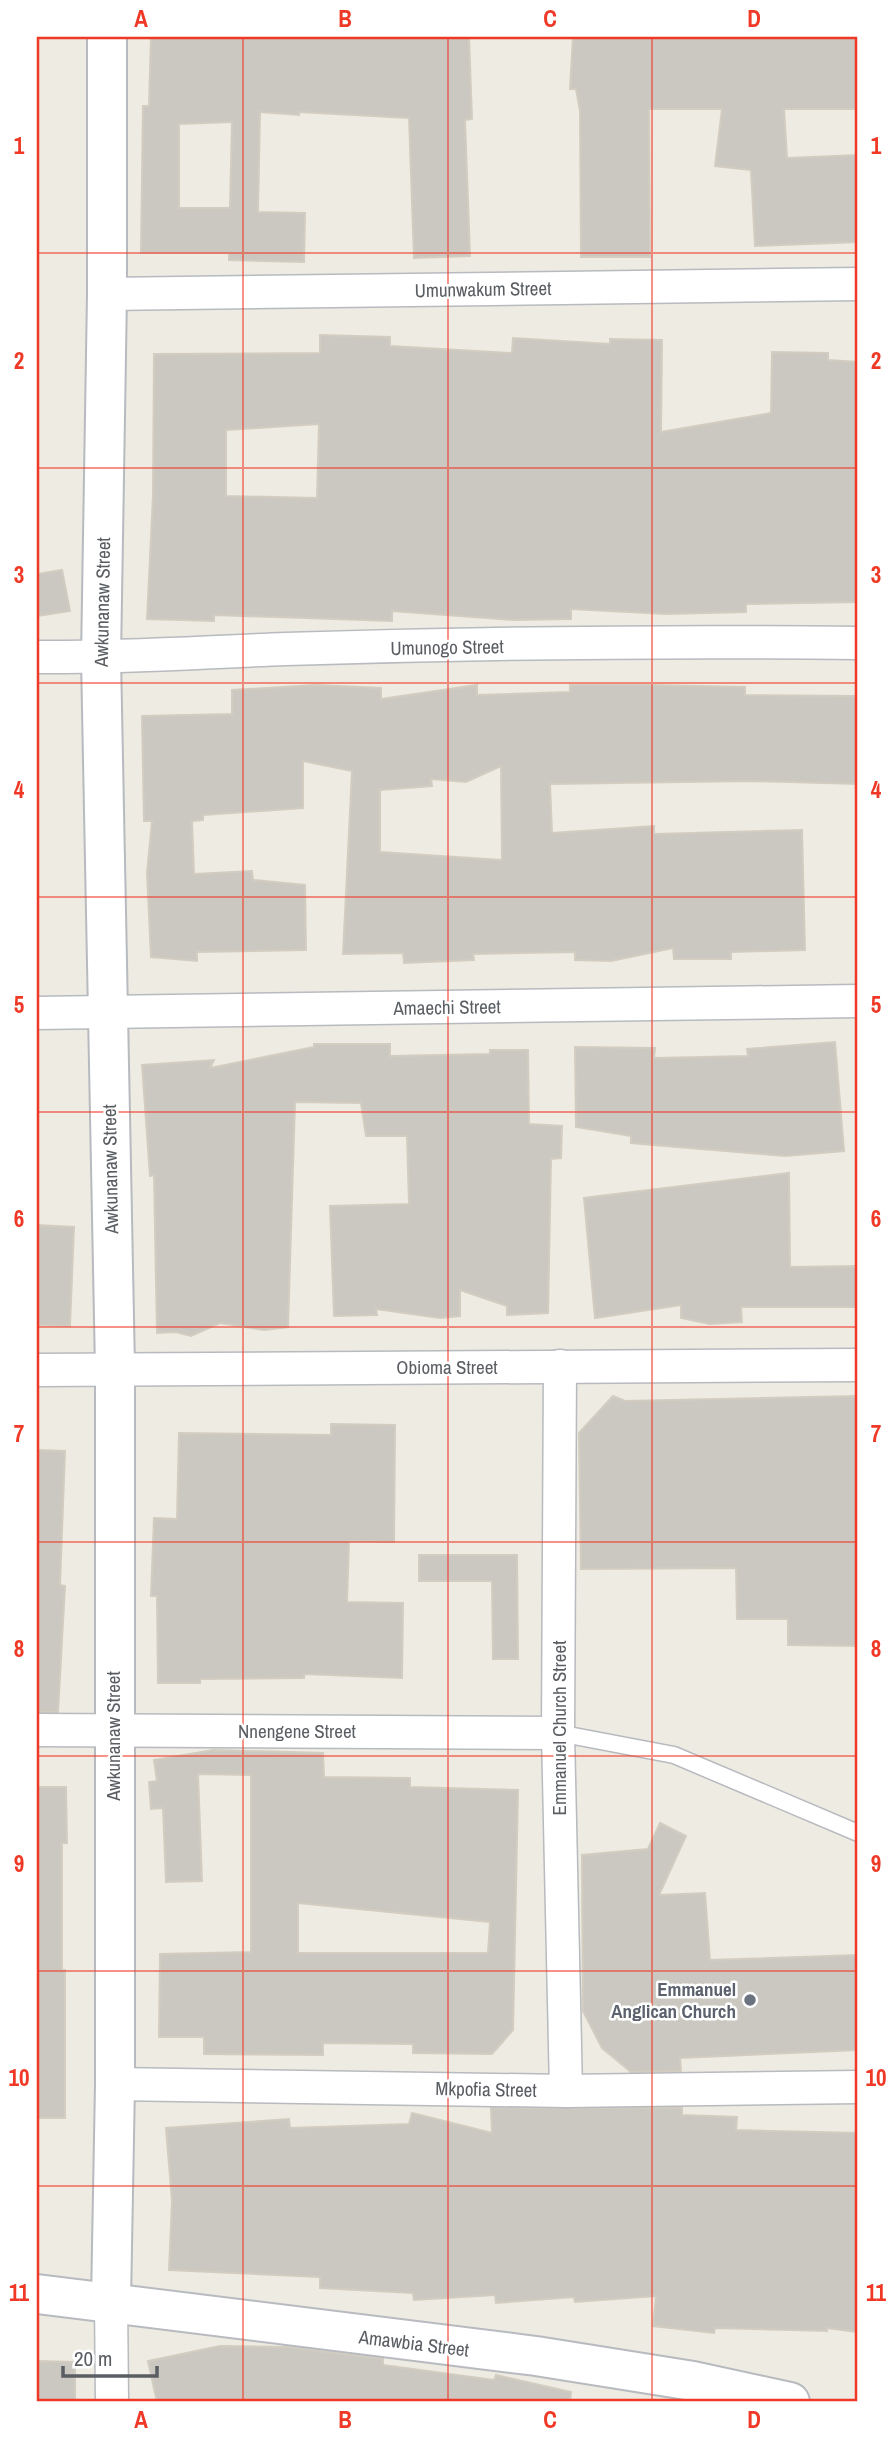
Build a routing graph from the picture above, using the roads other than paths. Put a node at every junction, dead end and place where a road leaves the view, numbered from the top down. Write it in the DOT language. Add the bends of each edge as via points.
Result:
graph roads {
  1 [pos="107,37"];
  2 [pos="858,284"];
  3 [pos="107,294"];
  4 [pos="858,643"];
  5 [pos="37,657"];
  6 [pos="101,658"];
  7 [pos="858,1001"];
  8 [pos="37,1013"];
  9 [pos="106,1013"];
  10 [pos="858,1365"];
  11 [pos="560,1366"];
  12 [pos="37,1370"];
  13 [pos="116,1370"];
  14 [pos="37,1730"];
  15 [pos="113,1730"];
  16 [pos="558,1733"];
  17 [pos="858,1833"];
  18 [pos="115,2084"];
  19 [pos="858,2087"];
  20 [pos="566,2091"];
  21 [pos="37,2294"];
  22 [pos="111,2301"];
  23 [pos="112,2402"];
  24 [pos="790,2402"];
  1 -- 3 [label="street, Awkunanaw Street"];
  2 -- 3 [label="street, Umunwakum Street"];
  3 -- 6 [label="street, Awkunanaw Street"];
  4 -- 6 [label="street, Umunogo Street" via="286,649"];
  5 -- 6 [label="street, Umunogo Street"];
  6 -- 9 [label="street, Awkunanaw Street"];
  7 -- 9 [label="street, Amaechi Street"];
  8 -- 9 [label="street, Amaechi Street"];
  9 -- 13 [label="street, Awkunanaw Street"];
  10 -- 11 [label="street, Obioma Street"];
  11 -- 13 [label="street, Obioma Street"];
  11 -- 16 [label="street, Emmanuel Church Street"];
  12 -- 13 [label="street, Obioma Street"];
  13 -- 15 [label="street, Awkunanaw Street"];
  14 -- 15 [label="street, Nnengene Street"];
  15 -- 16 [label="street, Nnengene Street"];
  15 -- 18 [label="street, Awkunanaw Street"];
  16 -- 17 [label="lane" via="674,1755"];
  16 -- 20 [label="street, Emmanuel Church Street"];
  18 -- 20 [label="street, Mkpofia Street"];
  18 -- 22 [label="street, Awkunanaw Street"];
  19 -- 20 [label="street, Mkpofia Street"];
  21 -- 22 [label="street, Amawbia Street"];
  22 -- 23 [label="street"];
  22 -- 24 [label="street, Amawbia Street" via="377,2339 537,2356"];
}
